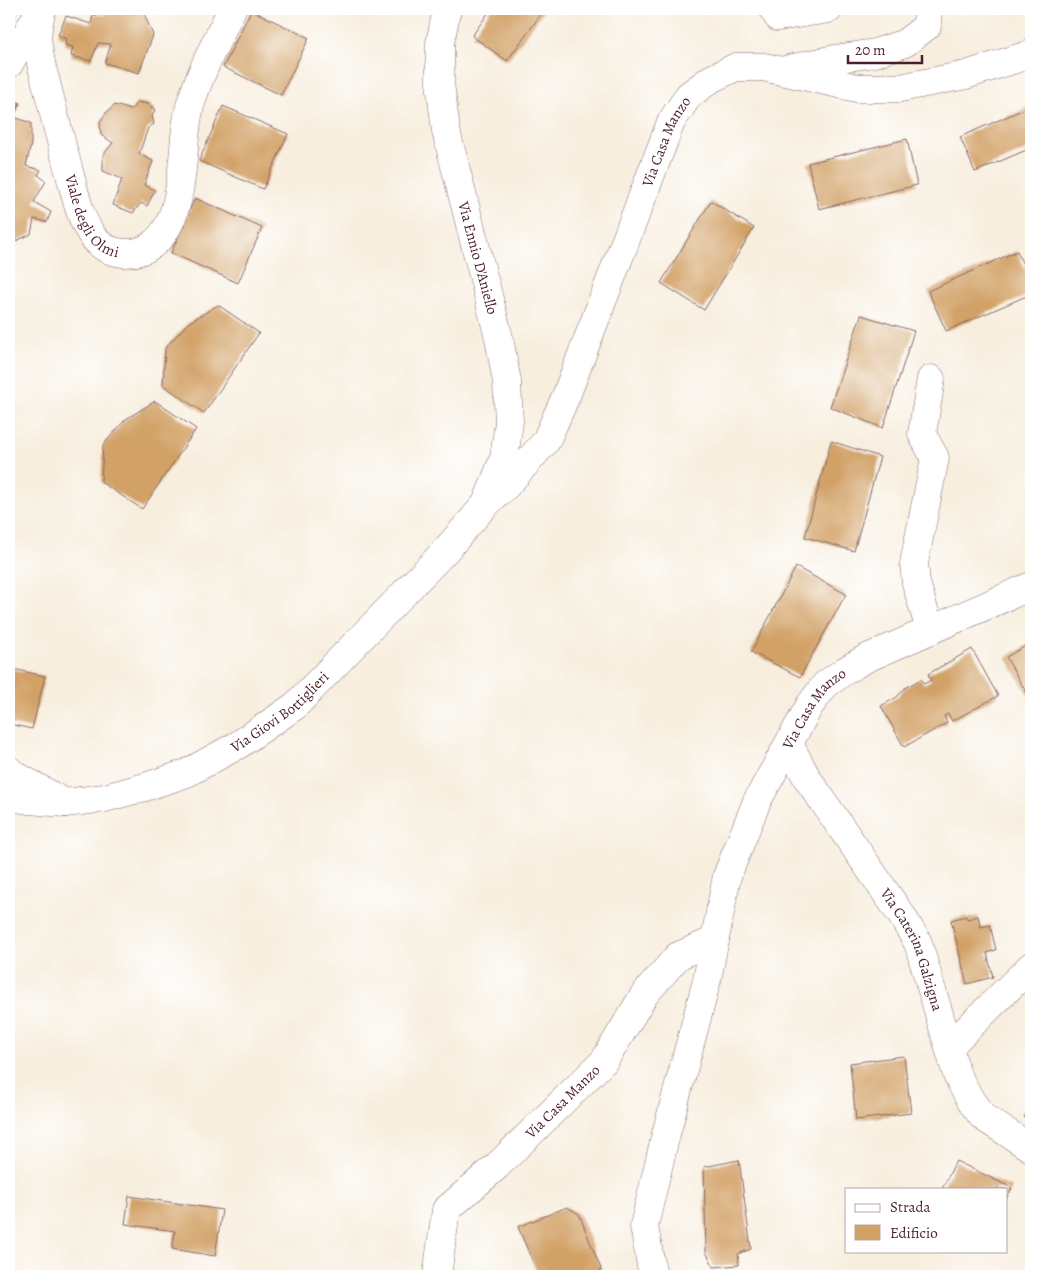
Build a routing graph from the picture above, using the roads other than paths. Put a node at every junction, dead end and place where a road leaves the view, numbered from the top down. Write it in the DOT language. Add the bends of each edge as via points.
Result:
graph roads {
  1 [pos="42,9"];
  2 [pos="232,9"];
  3 [pos="447,9"];
  4 [pos="772,9"];
  5 [pos="829,9"];
  6 [pos="928,9"];
  7 [pos="1031,54"];
  8 [pos="9,64"];
  9 [pos="780,70"];
  10 [pos="931,379"];
  11 [pos="486,504"];
  12 [pos="1031,586"];
  13 [pos="930,630"];
  14 [pos="789,744"];
  15 [pos="9,770"];
  16 [pos="9,797"];
  17 [pos="65,803"];
  18 [pos="715,940"];
  19 [pos="1031,966"];
  20 [pos="949,1047"];
  21 [pos="1031,1148"];
  22 [pos="437,1276"];
  23 [pos="652,1276"];
  1 -- 2 [label="street, Viale degli Olmi" via="38,46 78,206 95,240 122,254 137,253 152,245 171,220 190,107 201,74"];
  1 -- 8 [label="street"];
  3 -- 11 [label="street, Via Ennio D'Aniello" via="440,44 440,83 446,130 499,338 507,382 509,422 504,458"];
  4 -- 5 [label="street" via="778,17"];
  6 -- 9 [label="street" via="927,26 905,44 875,54"];
  7 -- 9 [label="street, Via Casa Manzo" via="966,75 900,88 857,88"];
  9 -- 11 [label="street, Via Casa Manzo" via="736,67 689,95 671,122 546,441"];
  10 -- 13 [label="street" via="922,434 935,458 914,563 916,583"];
  11 -- 17 [label="street, Via Giovi Bottiglieri" via="295,706 238,746 187,773 105,798"];
  12 -- 13 [label="street, Via Casa Manzo"];
  13 -- 14 [label="street, Via Casa Manzo" via="865,659 826,685 810,705"];
  14 -- 18 [label="street, Via Casa Manzo" via="757,801 727,876"];
  14 -- 20 [label="street, Via Caterina Galzigna" via="807,778 918,943"];
  15 -- 17 [label="street"];
  16 -- 17 [label="street, Via Giovi Bottiglieri"];
  18 -- 22 [label="street, Via Casa Manzo" via="678,956 644,995 604,1061 446,1210"];
  18 -- 23 [label="street, Via Casa Manzo" via="644,1226"];
  19 -- 20 [label="street"];
  20 -- 21 [label="street, Via Caterina Galzigna" via="962,1087 983,1117"];
}
